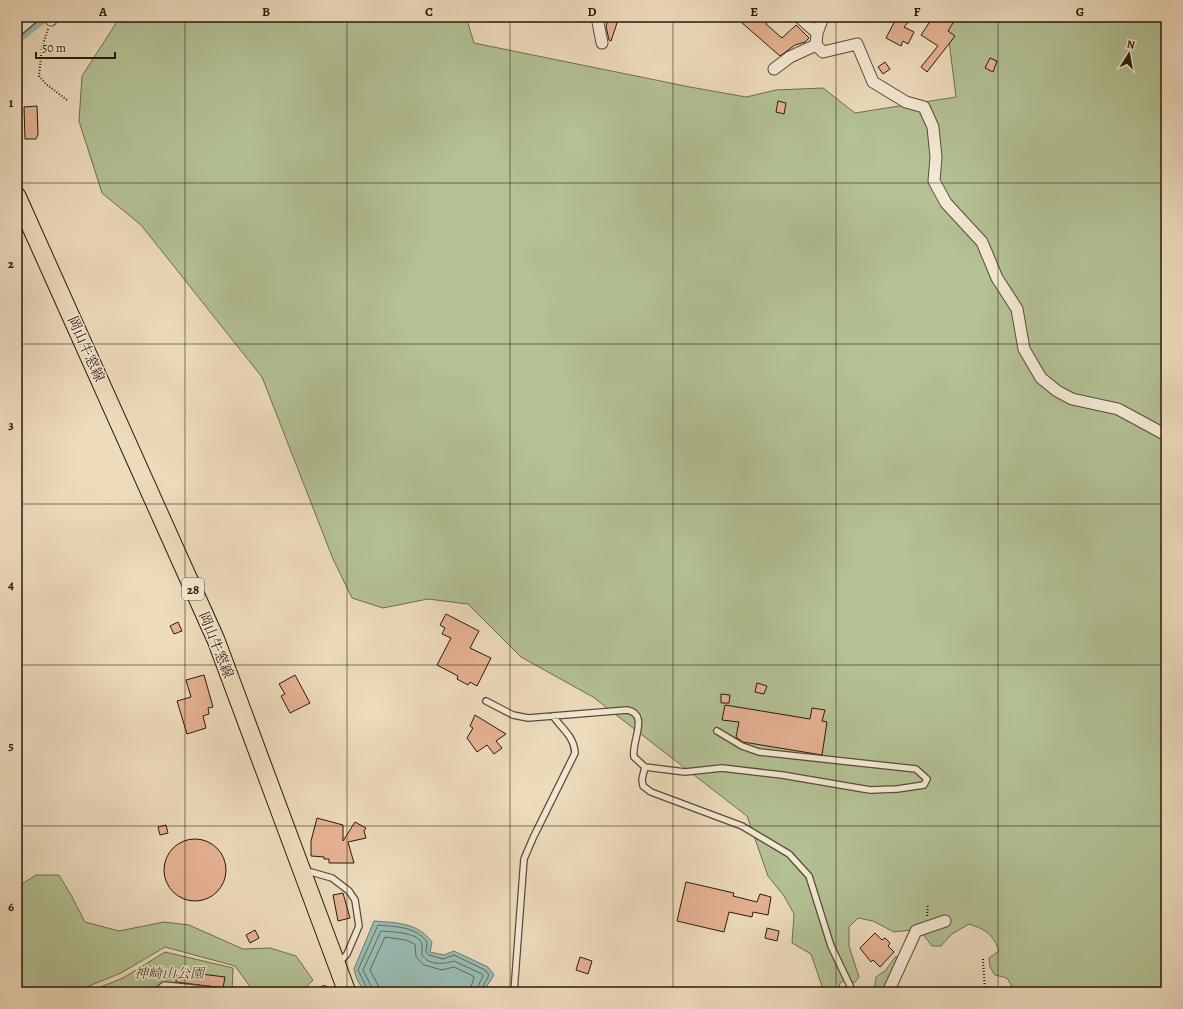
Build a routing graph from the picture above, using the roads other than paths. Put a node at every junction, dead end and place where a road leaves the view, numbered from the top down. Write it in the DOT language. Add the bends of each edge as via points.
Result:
graph roads {
  1 [pos="30,17"];
  2 [pos="597,17"];
  3 [pos="800,17"];
  4 [pos="823,17"];
  5 [pos="17,28"];
  6 [pos="816,39"];
  7 [pos="602,43"];
  8 [pos="774,69"];
  9 [pos="17,196"];
  10 [pos="1166,436"];
  11 [pos="486,701"];
  12 [pos="553,716"];
  13 [pos="717,731"];
  14 [pos="645,767"];
  15 [pos="302,874"];
  16 [pos="945,921"];
  17 [pos="337,964"];
  18 [pos="221,991"];
  19 [pos="156,992"];
  20 [pos="348,992"];
  21 [pos="514,992"];
  22 [pos="853,992"];
  23 [pos="888,992"];
  1 -- 5 [label="main road"];
  2 -- 7 [label="street"];
  3 -- 6 [label="street"];
  4 -- 6 [label="street"];
  6 -- 8 [label="street"];
  6 -- 10 [label="street" via="823,52 857,44 873,82 906,102 924,107 933,127 936,157 934,181 946,203 982,242 997,278 1017,309 1024,349 1042,378 1072,399 1118,408"];
  9 -- 15 [label="main road, 岡山牛窓線 / 28" via="216,640"];
  11 -- 12 [label="lane" via="520,717"];
  12 -- 14 [label="lane" via="634,711 639,722 634,757"];
  12 -- 21 [label="lane" via="570,735 575,753 524,859"];
  13 -- 14 [label="lane" via="742,746 759,752 916,769 927,779 924,785 870,790 722,768 685,772"];
  14 -- 22 [label="lane" via="643,786 651,792 742,826 789,854 808,876 831,946"];
  15 -- 17 [label="main road, 岡山牛窓線 / 28"];
  15 -- 17 [label="lane" via="311,872 332,878 349,891 355,900 359,926 346,954"];
  16 -- 23 [label="street" via="916,931"];
  17 -- 20 [label="main road, 岡山牛窓線 / 28"];
  18 -- 19 [label="lane" via="164,985"];
}
